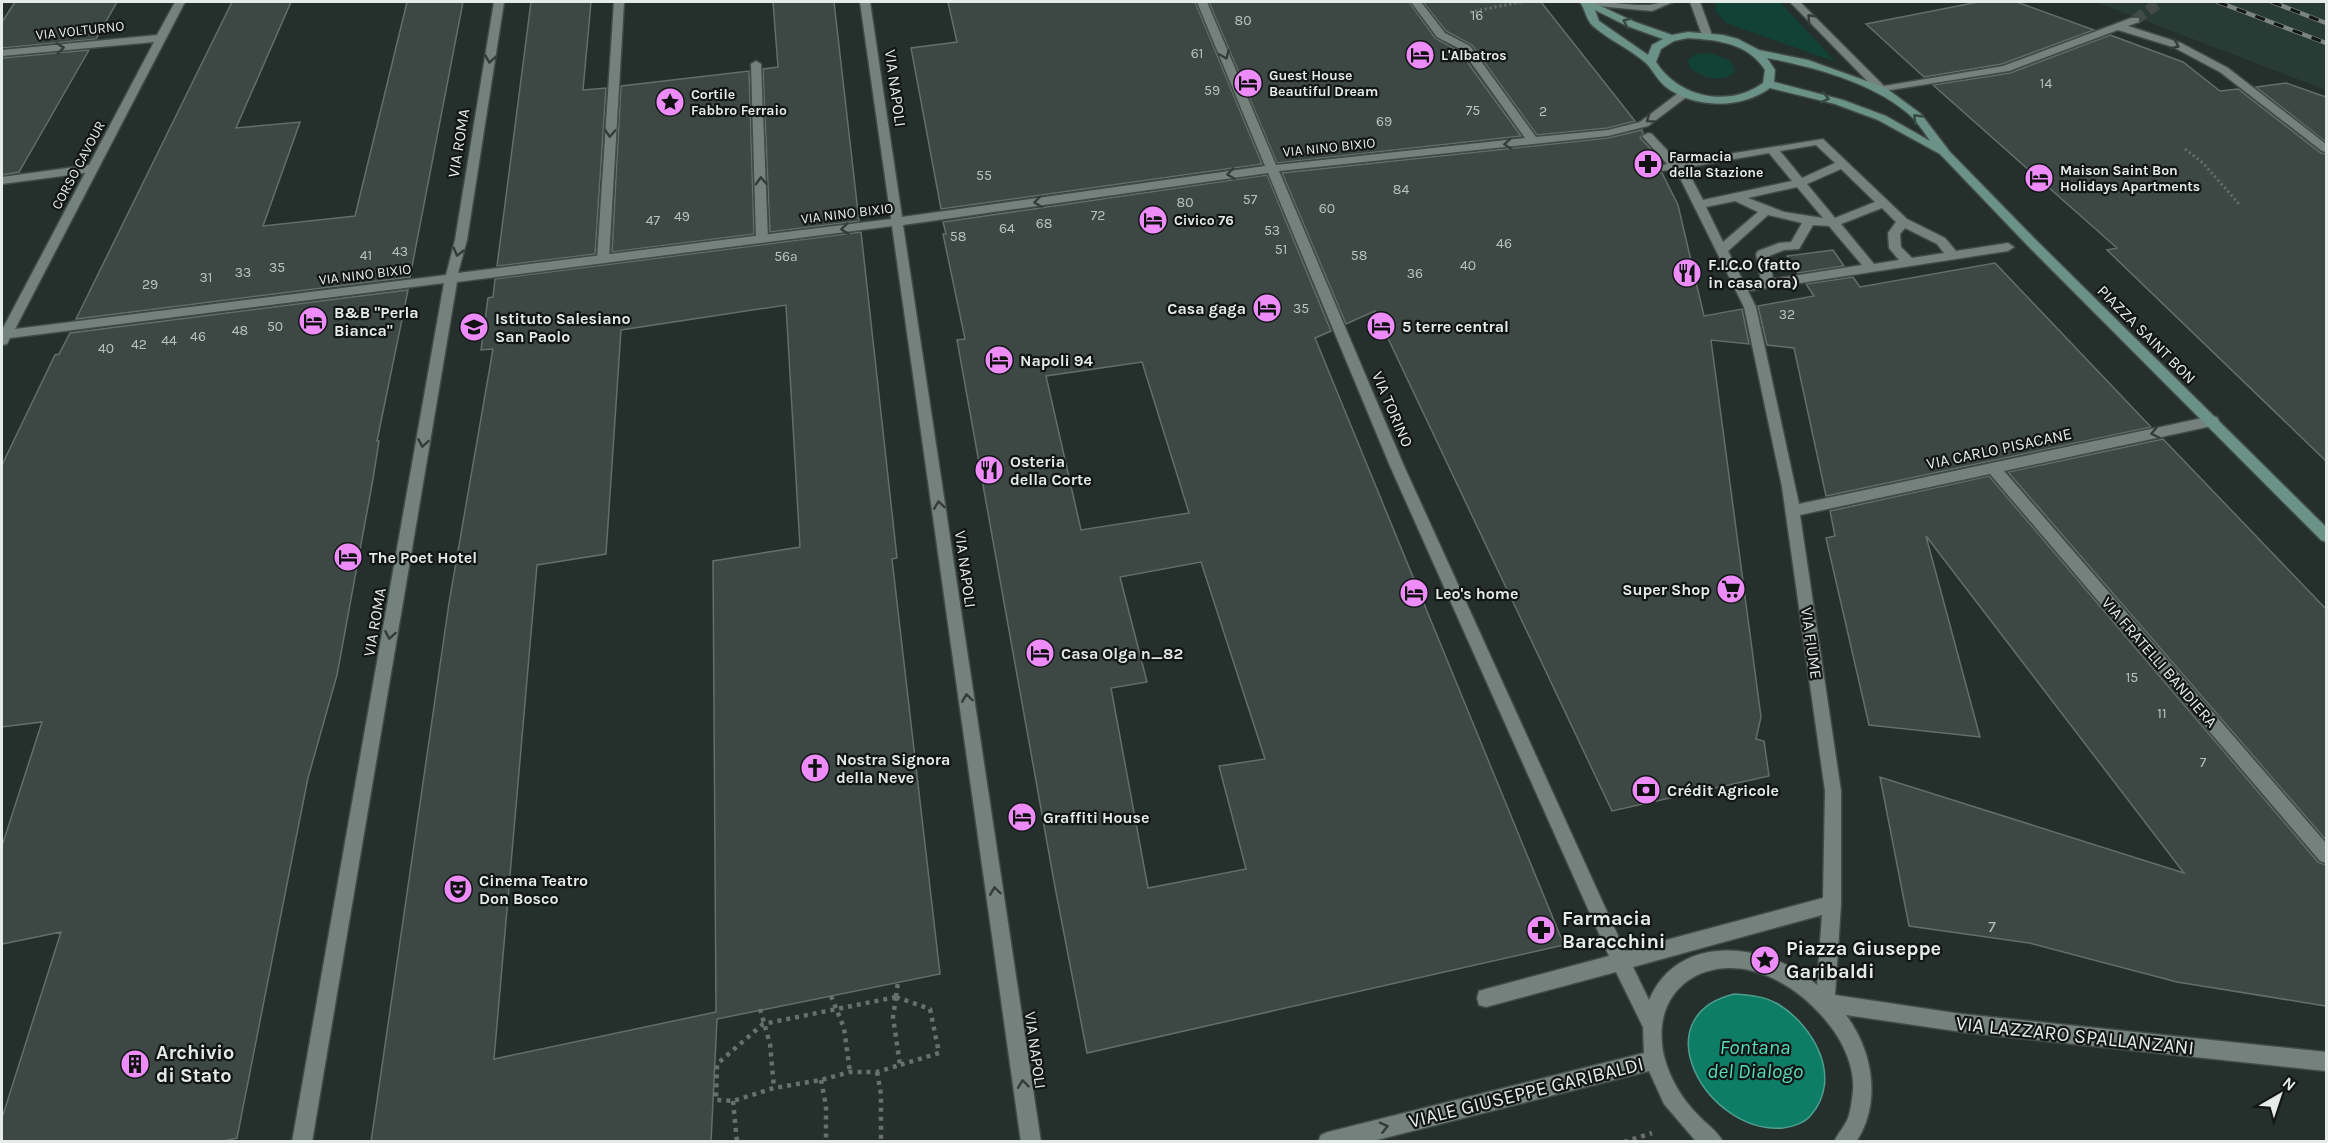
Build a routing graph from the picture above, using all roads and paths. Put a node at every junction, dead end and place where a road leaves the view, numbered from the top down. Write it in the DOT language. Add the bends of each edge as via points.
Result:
graph roads {
  1 [pos="180,2"];
  2 [pos="500,2"];
  3 [pos="619,2"];
  4 [pos="865,2"];
  5 [pos="1202,2"];
  6 [pos="1416,2"];
  7 [pos="1521,2"];
  8 [pos="1585,2"];
  9 [pos="1668,2"];
  10 [pos="1695,2"];
  11 [pos="1795,2"];
  12 [pos="2135,20"];
  13 [pos="1431,21"];
  14 [pos="2119,27"];
  15 [pos="1707,35"];
  16 [pos="161,38"];
  17 [pos="1671,38"];
  18 [pos="1755,52"];
  19 [pos="2,53"];
  20 [pos="1651,62"];
  21 [pos="756,64"];
  22 [pos="1768,84"];
  23 [pos="1881,90"];
  24 [pos="1685,93"];
  25 [pos="1648,136"];
  26 [pos="1534,142"];
  27 [pos="1772,149"];
  28 [pos="2185,149"];
  29 [pos="2326,149"];
  30 [pos="1947,154"];
  31 [pos="1843,164"];
  32 [pos="1675,167"];
  33 [pos="93,168"];
  34 [pos="1273,168"];
  35 [pos="1660,169"];
  36 [pos="2,180"];
  37 [pos="1800,183"];
  38 [pos="1736,197"];
  39 [pos="1884,203"];
  40 [pos="1699,205"];
  41 [pos="2240,205"];
  42 [pos="1765,212"];
  43 [pos="1809,221"];
  44 [pos="897,222"];
  45 [pos="1903,222"];
  46 [pos="1833,223"];
  47 [pos="762,239"];
  48 [pos="2008,247"];
  49 [pos="1721,250"];
  50 [pos="1953,255"];
  51 [pos="603,259"];
  52 [pos="1909,262"];
  53 [pos="1871,268"];
  54 [pos="451,279"];
  55 [pos="1768,284"];
  56 [pos="1741,288"];
  57 [pos="3,337"];
  58 [pos="2212,421"];
  59 [pos="1993,468"];
  60 [pos="1794,511"];
  61 [pos="2326,536"];
  62 [pos="2326,855"];
  63 [pos="1832,904"];
  64 [pos="1720,934"];
  65 [pos="1730,958"];
  66 [pos="1621,961"];
  67 [pos="898,982"];
  68 [pos="831,996"];
  69 [pos="896,997"];
  70 [pos="1486,998"];
  71 [pos="1825,1003"];
  72 [pos="836,1009"];
  73 [pos="760,1010"];
  74 [pos="763,1024"];
  75 [pos="1651,1024"];
  76 [pos="1654,1060"];
  77 [pos="2326,1062"];
  78 [pos="900,1066"];
  79 [pos="850,1072"];
  80 [pos="877,1072"];
  81 [pos="821,1080"];
  82 [pos="774,1088"];
  83 [pos="733,1101"];
  84 [pos="882,1140"];
  85 [pos="302,1142"];
  86 [pos="737,1142"];
  87 [pos="826,1142"];
  88 [pos="1031,1142"];
  89 [pos="1328,1142"];
  90 [pos="1713,1142"];
  91 [pos="1845,1142"];
  1 -- 16 [label="street, CORSO CAVOUR"];
  2 -- 54 [label="street, VIA ROMA, one-way" via="461,240"];
  3 -- 51 [label="street, one-way"];
  4 -- 44 [label="street, VIA NAPOLI"];
  5 -- 34 [label="street, VIA TORINO, one-way"];
  6 -- 13 [label="street"];
  7 -- 13 [label="path"];
  8 -- 9 [label="street" via="1652,8"];
  17 -- 8 [label="street, one-way"];
  8 -- 20 [label="street" via="1595,23"];
  10 -- 15 [label="street"];
  23 -- 11 [label="street, one-way"];
  12 -- 14 [label="street"];
  13 -- 26 [label="street" via="1441,35 1466,48"];
  14 -- 23 [label="street" via="2005,69"];
  14 -- 29 [label="street, one-way" via="2177,45 2224,70"];
  15 -- 17 [label="street, PIAZZA SAINT BON"];
  15 -- 18 [label="street, PIAZZA SAINT BON"];
  19 -- 16 [label="street, VIA VOLTURNO, one-way"];
  16 -- 33 [label="street, CORSO CAVOUR"];
  17 -- 20 [label="street" via="1656,46"];
  18 -- 22 [label="street" via="1770,70"];
  18 -- 23 [label="street, PIAZZA SAINT BON" via="1804,62"];
  20 -- 24 [label="street" via="1666,83"];
  47 -- 21 [label="street, one-way"];
  22 -- 24 [label="street" via="1754,95 1735,100"];
  22 -- 30 [label="street, PIAZZA SAINT BON, one-way" via="1872,114"];
  30 -- 23 [label="street, PIAZZA SAINT BON, one-way" via="1917,116"];
  24 -- 26 [label="street, VIA NINO BIXIO, one-way" via="1644,124 1608,133"];
  25 -- 32 [label="street"];
  26 -- 34 [label="street, VIA NINO BIXIO, one-way"];
  27 -- 31 [label="street" via="1819,141"];
  27 -- 32 [label="street"];
  27 -- 37 [label="street"];
  28 -- 41 [label="path" via="2203,163"];
  30 -- 58 [label="street, PIAZZA SAINT BON"];
  31 -- 37 [label="street"];
  31 -- 39 [label="street"];
  32 -- 35 [label="street"];
  32 -- 40 [label="street"];
  33 -- 36 [label="street"];
  33 -- 57 [label="street, CORSO CAVOUR"];
  34 -- 44 [label="street, VIA NINO BIXIO, one-way"];
  34 -- 66 [label="street, VIA TORINO" via="1397,466"];
  37 -- 38 [label="street"];
  37 -- 46 [label="street"];
  38 -- 40 [label="street"];
  38 -- 42 [label="street"];
  39 -- 45 [label="street"];
  39 -- 46 [label="street"];
  40 -- 49 [label="street"];
  42 -- 43 [label="street"];
  42 -- 49 [label="street"];
  43 -- 46 [label="street"];
  43 -- 55 [label="street" via="1796,246 1762,254"];
  44 -- 47 [label="street, VIA NINO BIXIO, one-way"];
  88 -- 44 [label="street, VIA NAPOLI, one-way"];
  45 -- 50 [label="street" via="1941,241"];
  45 -- 52 [label="street" via="1894,233 1895,248"];
  46 -- 53 [label="street"];
  47 -- 51 [label="street, VIA NINO BIXIO"];
  48 -- 50 [label="street"];
  49 -- 56 [label="street"];
  50 -- 52 [label="street"];
  51 -- 54 [label="street, VIA NINO BIXIO"];
  52 -- 53 [label="street"];
  53 -- 55 [label="street"];
  54 -- 57 [label="street, VIA NINO BIXIO"];
  54 -- 85 [label="street, VIA ROMA, one-way"];
  55 -- 56 [label="street"];
  56 -- 60 [label="street, VIA FIUME" via="1750,307"];
  58 -- 59 [label="street, VIA CARLO PISACANE, one-way"];
  58 -- 61 [label="street, PIAZZA SAINT BON"];
  59 -- 60 [label="street, VIA CARLO PISACANE"];
  59 -- 62 [label="street, VIA FRATELLI BANDIERA"];
  60 -- 63 [label="street, VIA FIUME" via="1833,791"];
  63 -- 64 [label="street"];
  63 -- 71 [label="street, VIA FIUME"];
  64 -- 65 [label="street"];
  64 -- 66 [label="street"];
  65 -- 71 [label="street" via="1780,970"];
  65 -- 75 [label="street" via="1702,962 1677,975 1659,997"];
  66 -- 70 [label="street"];
  66 -- 75 [label="street"];
  67 -- 69 [label="path"];
  68 -- 72 [label="path"];
  69 -- 72 [label="path"];
  69 -- 78 [label="path" via="893,1017"];
  69 -- 78 [label="path" via="930,1009 939,1053"];
  71 -- 77 [label="street, VIA LAZZARO SPALLANZANI" via="1962,1023"];
  71 -- 91 [label="street" via="1858,1058 1863,1088 1858,1118"];
  72 -- 74 [label="path"];
  72 -- 79 [label="path" via="844,1028"];
  73 -- 74 [label="path"];
  74 -- 82 [label="path" via="770,1044"];
  74 -- 83 [label="path" via="717,1064 716,1100"];
  75 -- 76 [label="street"];
  89 -- 76 [label="street, VIALE GIUSEPPE GARIBALDI, one-way"];
  76 -- 90 [label="street" via="1668,1093 1690,1123"];
  78 -- 80 [label="path"];
  79 -- 80 [label="path"];
  79 -- 81 [label="path"];
  80 -- 84 [label="path"];
  81 -- 82 [label="path"];
  81 -- 87 [label="path"];
  82 -- 83 [label="path"];
  83 -- 86 [label="path"];
}
